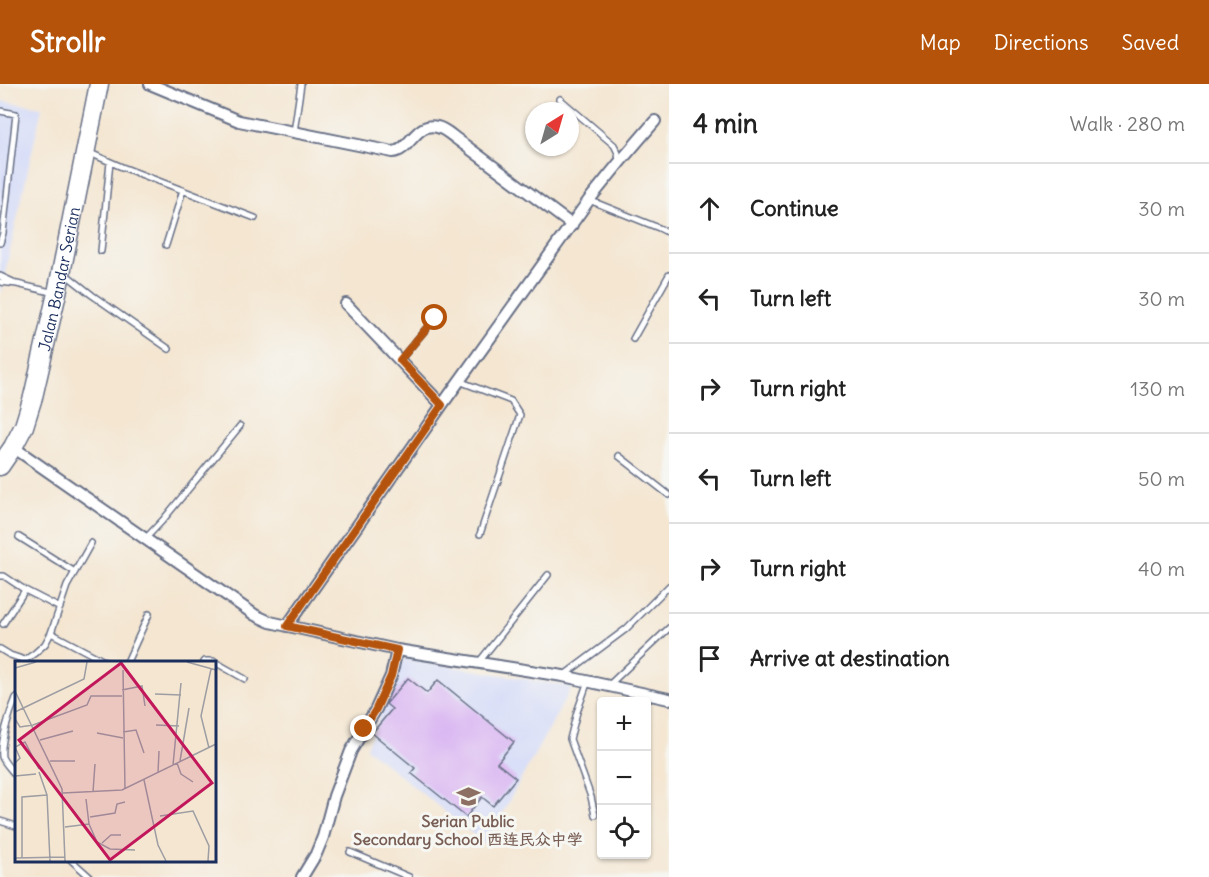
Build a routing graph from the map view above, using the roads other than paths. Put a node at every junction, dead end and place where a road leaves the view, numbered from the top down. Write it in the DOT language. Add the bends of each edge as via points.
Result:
graph roads {
  1 [pos="99,84"];
  2 [pos="150,84"];
  3 [pos="302,84"];
  4 [pos="560,99"];
  5 [pos="0,111"];
  6 [pos="655,121"];
  7 [pos="294,132"];
  8 [pos="85,152"];
  9 [pos="110,162"];
  10 [pos="619,163"];
  11 [pos="183,190"];
  12 [pos="590,200"];
  13 [pos="6,208"];
  14 [pos="0,217"];
  15 [pos="255,218"];
  16 [pos="572,225"];
  17 [pos="669,234"];
  18 [pos="0,243"];
  19 [pos="166,245"];
  20 [pos="101,251"];
  21 [pos="61,270"];
  22 [pos="669,275"];
  23 [pos="0,276"];
  24 [pos="0,282"];
  25 [pos="17,284"];
  26 [pos="57,293"];
  27 [pos="346,304"];
  28 [pos="435,318"];
  29 [pos="633,339"];
  30 [pos="169,349"];
  31 [pos="400,360"];
  32 [pos="459,381"];
  33 [pos="442,405"];
  34 [pos="240,426"];
  35 [pos="13,447"];
  36 [pos="619,456"];
  37 [pos="0,466"];
  38 [pos="669,495"];
  39 [pos="480,534"];
  40 [pos="19,537"];
  41 [pos="145,539"];
  42 [pos="91,543"];
  43 [pos="75,572"];
  44 [pos="548,574"];
  45 [pos="0,576"];
  46 [pos="669,586"];
  47 [pos="25,590"];
  48 [pos="60,608"];
  49 [pos="149,614"];
  50 [pos="3,624"];
  51 [pos="287,626"];
  52 [pos="669,628"];
  53 [pos="51,633"];
  54 [pos="0,649"];
  55 [pos="397,650"];
  56 [pos="25,661"];
  57 [pos="102,661"];
  58 [pos="128,661"];
  59 [pos="478,663"];
  60 [pos="216,664"];
  61 [pos="563,676"];
  62 [pos="245,679"];
  63 [pos="588,681"];
  64 [pos="609,685"];
  65 [pos="669,699"];
  66 [pos="15,700"];
  67 [pos="0,715"];
  68 [pos="8,718"];
  69 [pos="15,775"];
  70 [pos="595,815"];
  71 [pos="0,821"];
  72 [pos="15,826"];
  73 [pos="350,852"];
  74 [pos="72,862"];
  75 [pos="90,877"];
  76 [pos="302,877"];
  77 [pos="409,877"];
  1 -- 8 [label="main road, Jalan Bandar Serian"];
  2 -- 7 [label="street" via="239,121"];
  3 -- 7 [label="lane"];
  4 -- 10 [label="lane" via="614,146"];
  5 -- 13 [label="lane" via="16,114"];
  6 -- 10 [label="street"];
  7 -- 16 [label="street" via="397,153 416,133 428,126 438,127"];
  8 -- 9 [label="lane"];
  8 -- 21 [label="main road, Jalan Bandar Serian"];
  9 -- 11 [label="lane"];
  9 -- 20 [label="lane"];
  10 -- 12 [label="street"];
  11 -- 15 [label="lane"];
  11 -- 19 [label="lane"];
  12 -- 16 [label="street"];
  12 -- 17 [label="lane"];
  13 -- 14 [label="lane"];
  13 -- 18 [label="lane"];
  16 -- 32 [label="street"];
  21 -- 26 [label="main road, Jalan Bandar Serian"];
  21 -- 30 [label="lane"];
  22 -- 29 [label="lane"];
  23 -- 25 [label="lane"];
  24 -- 25 [label="lane"];
  25 -- 26 [label="lane"];
  26 -- 35 [label="main road, Jalan Bandar Serian" via="33,397"];
  27 -- 31 [label="street"];
  28 -- 31 [label="lane"];
  31 -- 33 [label="street"];
  32 -- 33 [label="street"];
  32 -- 39 [label="lane" via="511,401 520,415"];
  33 -- 51 [label="street"];
  34 -- 41 [label="lane"];
  35 -- 37 [label="main road, Jalan Bandar Serian"];
  35 -- 41 [label="street"];
  36 -- 38 [label="lane"];
  40 -- 43 [label="lane"];
  41 -- 51 [label="street" via="255,615"];
  42 -- 43 [label="lane"];
  43 -- 48 [label="lane"];
  44 -- 59 [label="lane"];
  45 -- 47 [label="lane"];
  46 -- 61 [label="lane" via="626,629"];
  47 -- 48 [label="lane"];
  47 -- 50 [label="lane"];
  48 -- 53 [label="lane"];
  49 -- 58 [label="lane"];
  51 -- 55 [label="street"];
  52 -- 64 [label="lane"];
  53 -- 56 [label="lane" via="45,644"];
  53 -- 57 [label="lane"];
  54 -- 56 [label="lane"];
  55 -- 59 [label="street"];
  55 -- 76 [label="street" via="391,676 351,751 323,837"];
  59 -- 61 [label="street"];
  60 -- 62 [label="lane"];
  61 -- 63 [label="street"];
  63 -- 64 [label="street"];
  63 -- 70 [label="lane" via="570,739"];
  64 -- 65 [label="street"];
  66 -- 68 [label="lane"];
  67 -- 68 [label="lane"];
  68 -- 69 [label="lane" via="0,747"];
  71 -- 72 [label="lane"];
  73 -- 77 [label="lane"];
  74 -- 75 [label="lane"];
}
